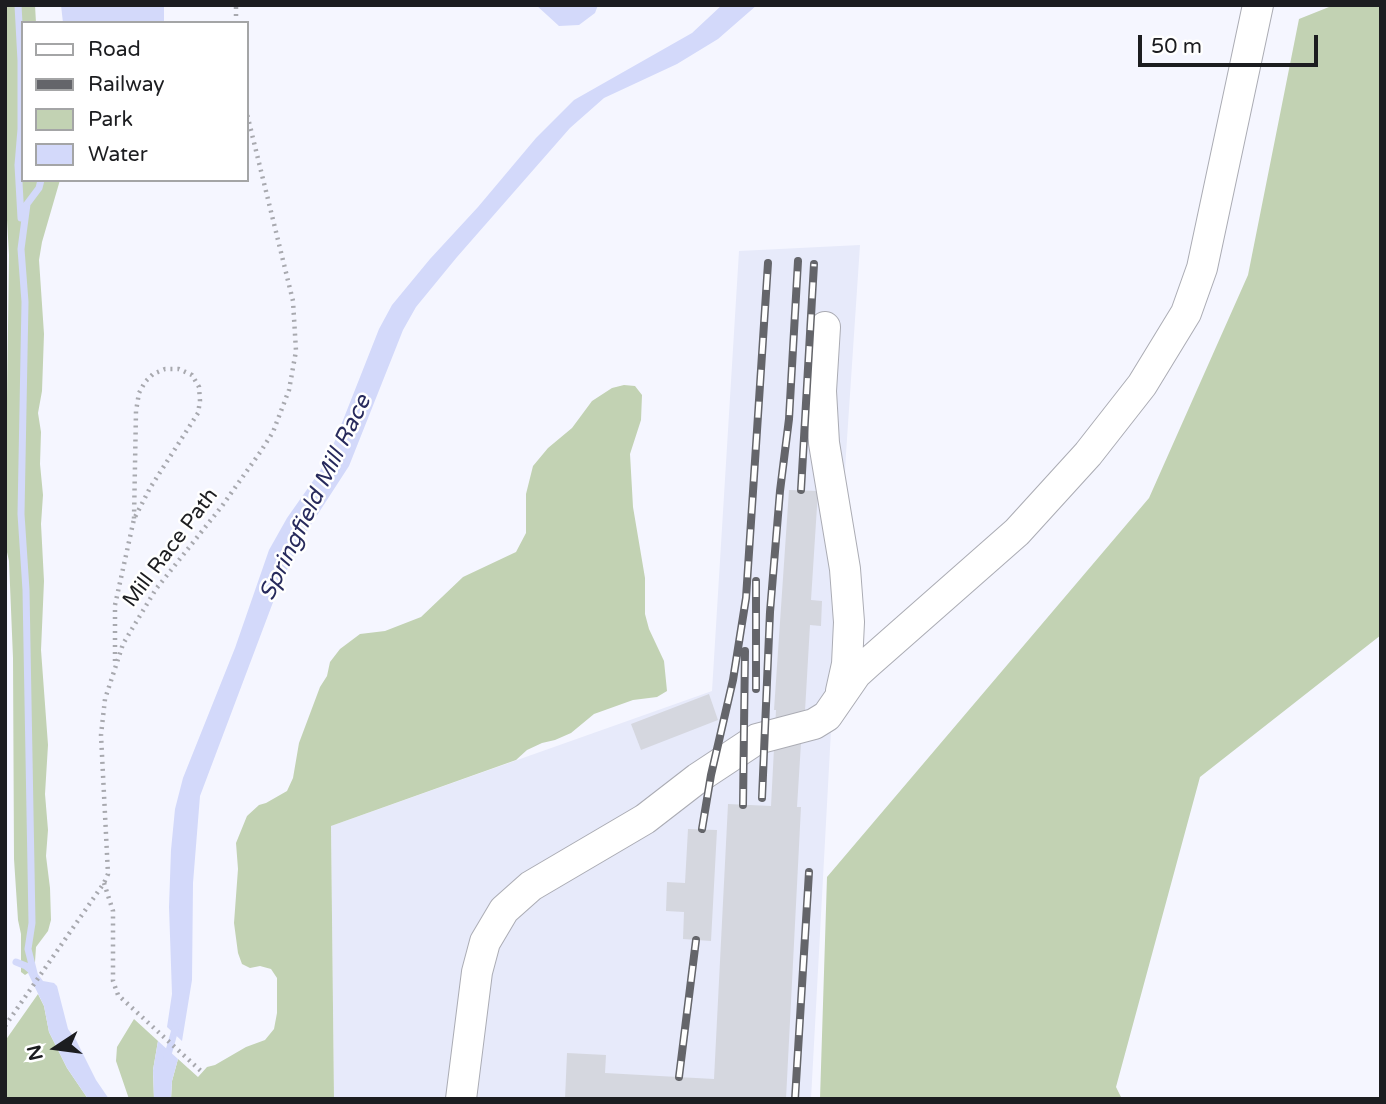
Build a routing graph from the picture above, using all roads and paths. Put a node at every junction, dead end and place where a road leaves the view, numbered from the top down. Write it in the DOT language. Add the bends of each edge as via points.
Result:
graph roads {
  1 [pos="1258,5"];
  2 [pos="248,118"];
  3 [pos="825,327"];
  4 [pos="134,519"];
  5 [pos="115,662"];
  6 [pos="837,705"];
  7 [pos="104,883"];
  8 [pos="5,1026"];
  9 [pos="202,1072"];
  10 [pos="461,1099"];
  1 -- 6 [label="lane" via="1202,268 1186,313 1142,385 1088,454 1017,532 856,674"];
  2 -- 5 [label="path, Mill Race Path" via="292,301 296,351 289,390 261,451 146,604"];
  3 -- 6 [label="lane" via="824,443 849,622 847,664"];
  4 -- 4 [label="path" via="198,413 199,387 192,375 180,369 153,374 139,393"];
  4 -- 5 [label="path" via="115,605"];
  5 -- 7 [label="path, Mill Race Path" via="101,735 109,869"];
  6 -- 10 [label="lane" via="814,724 757,738 645,818 531,886 504,910 485,942 477,972"];
  7 -- 8 [label="path, Mill Race Path"];
  7 -- 9 [label="path" via="113,911 113,981 121,1000"];
}
